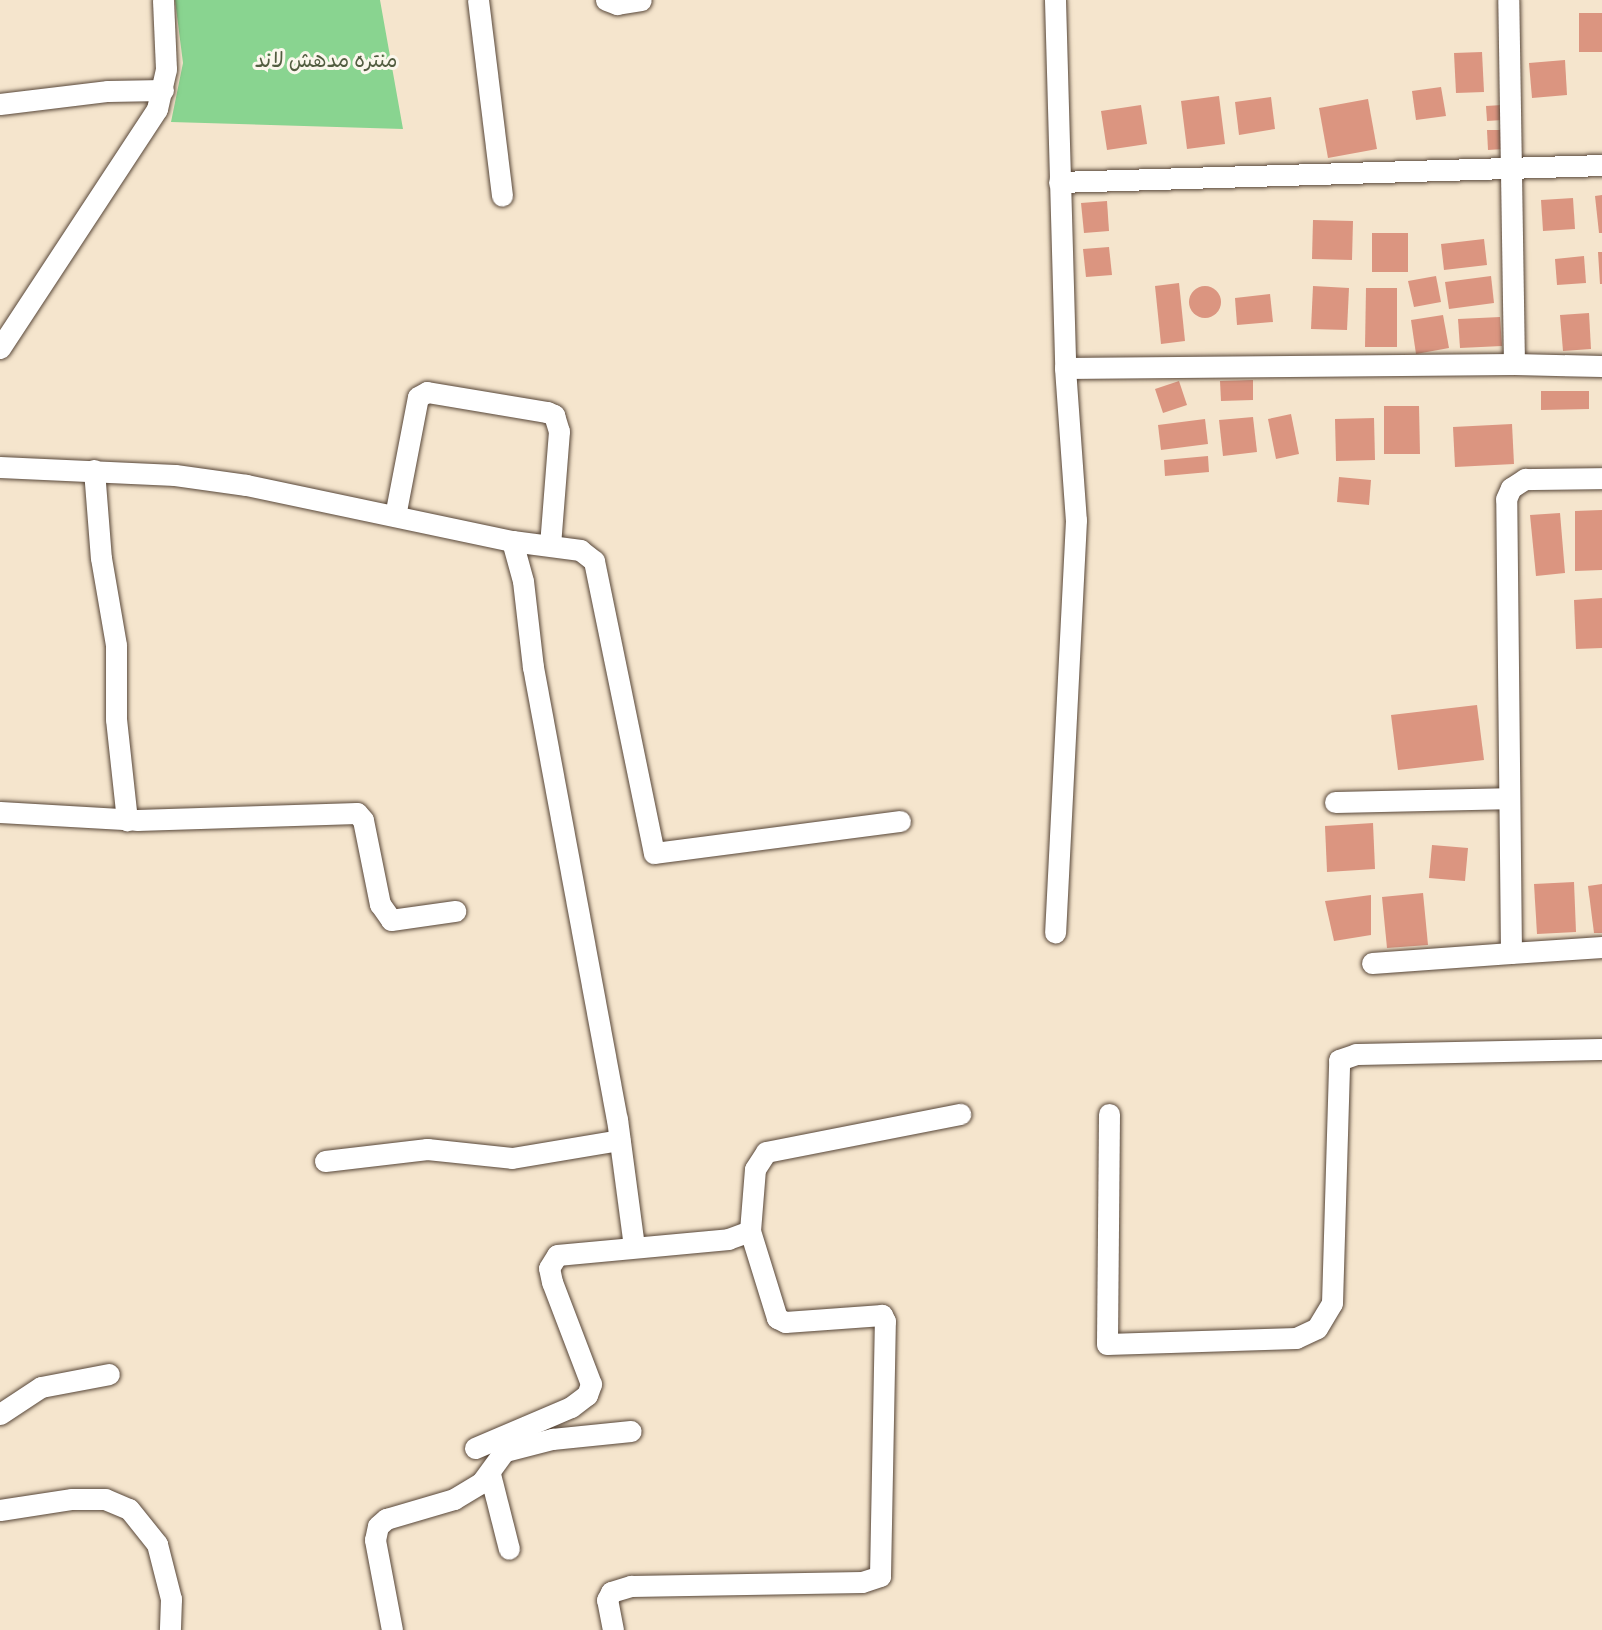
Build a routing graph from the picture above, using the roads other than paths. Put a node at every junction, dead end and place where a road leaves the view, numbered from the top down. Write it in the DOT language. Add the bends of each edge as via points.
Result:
graph roads {
  1 [pos="163,0"];
  2 [pos="478,0"];
  3 [pos="606,0"];
  4 [pos="641,0"];
  5 [pos="1055,0"];
  6 [pos="1508,0"];
  7 [pos="163,90"];
  8 [pos="0,104"];
  9 [pos="1602,165"];
  10 [pos="1510,168"];
  11 [pos="1059,182"];
  12 [pos="502,196"];
  13 [pos="0,348"];
  14 [pos="1514,364"];
  15 [pos="1602,366"];
  16 [pos="1065,368"];
  17 [pos="0,467"];
  18 [pos="94,470"];
  19 [pos="1602,478"];
  20 [pos="395,516"];
  21 [pos="512,541"];
  22 [pos="550,545"];
  23 [pos="1506,798"];
  24 [pos="1335,802"];
  25 [pos="0,812"];
  26 [pos="127,820"];
  27 [pos="900,821"];
  28 [pos="455,911"];
  29 [pos="1055,932"];
  30 [pos="1602,947"];
  31 [pos="1511,953"];
  32 [pos="1372,963"];
  33 [pos="1602,1049"];
  34 [pos="960,1114"];
  35 [pos="1109,1114"];
  36 [pos="620,1140"];
  37 [pos="325,1161"];
  38 [pos="750,1231"];
  39 [pos="634,1246"];
  40 [pos="109,1374"];
  41 [pos="0,1414"];
  42 [pos="519,1431"];
  43 [pos="631,1431"];
  44 [pos="475,1448"];
  45 [pos="505,1451"];
  46 [pos="490,1474"];
  47 [pos="0,1510"];
  48 [pos="509,1549"];
  49 [pos="170,1630"];
  50 [pos="392,1630"];
  51 [pos="613,1630"];
  1 -- 7 [label="street"];
  2 -- 12 [label="street"];
  3 -- 4 [label="street"];
  5 -- 11 [label="street"];
  6 -- 10 [label="street"];
  7 -- 8 [label="street" via="108,90"];
  7 -- 13 [label="street" via="133,152"];
  9 -- 10 [label="street"];
  10 -- 11 [label="street"];
  10 -- 14 [label="street"];
  11 -- 16 [label="street"];
  14 -- 15 [label="street"];
  14 -- 16 [label="street"];
  16 -- 29 [label="street" via="1076,542"];
  17 -- 18 [label="street"];
  18 -- 20 [label="street" via="246,485"];
  18 -- 26 [label="street" via="101,558 116,645 116,719"];
  19 -- 23 [label="street" via="1525,479 1511,488 1506,499"];
  20 -- 21 [label="street"];
  20 -- 22 [label="street" via="418,397 427,392 547,412 554,415 559,431"];
  21 -- 22 [label="street"];
  21 -- 36 [label="street" via="523,581 533,667"];
  22 -- 27 [label="street" via="580,550 594,561 600,578 654,853"];
  23 -- 24 [label="street"];
  23 -- 31 [label="street"];
  25 -- 26 [label="street"];
  26 -- 28 [label="street" via="357,813 363,820 384,913 399,922"];
  30 -- 31 [label="street"];
  31 -- 32 [label="street"];
  33 -- 35 [label="street" via="1356,1054 1339,1060 1332,1303 1317,1328 1296,1338 1107,1344"];
  34 -- 38 [label="street" via="766,1152 755,1169"];
  36 -- 37 [label="street" via="512,1158 427,1149"];
  36 -- 39 [label="street"];
  38 -- 39 [label="street" via="728,1239"];
  38 -- 51 [label="street" via="768,1299 781,1321 875,1315 885,1321 880,1576 862,1582 631,1586 611,1592 607,1600"];
  39 -- 42 [label="street" via="564,1252 551,1259 552,1282 591,1384 580,1401"];
  40 -- 41 [label="street" via="41,1387"];
  42 -- 44 [label="street"];
  42 -- 45 [label="street"];
  43 -- 45 [label="street" via="552,1439"];
  45 -- 46 [label="street"];
  46 -- 48 [label="street"];
  46 -- 50 [label="street" via="454,1499 386,1519 378,1526 375,1539"];
  47 -- 49 [label="street" via="72,1499 105,1499 128,1509 148,1528 160,1552 171,1599"];
}
